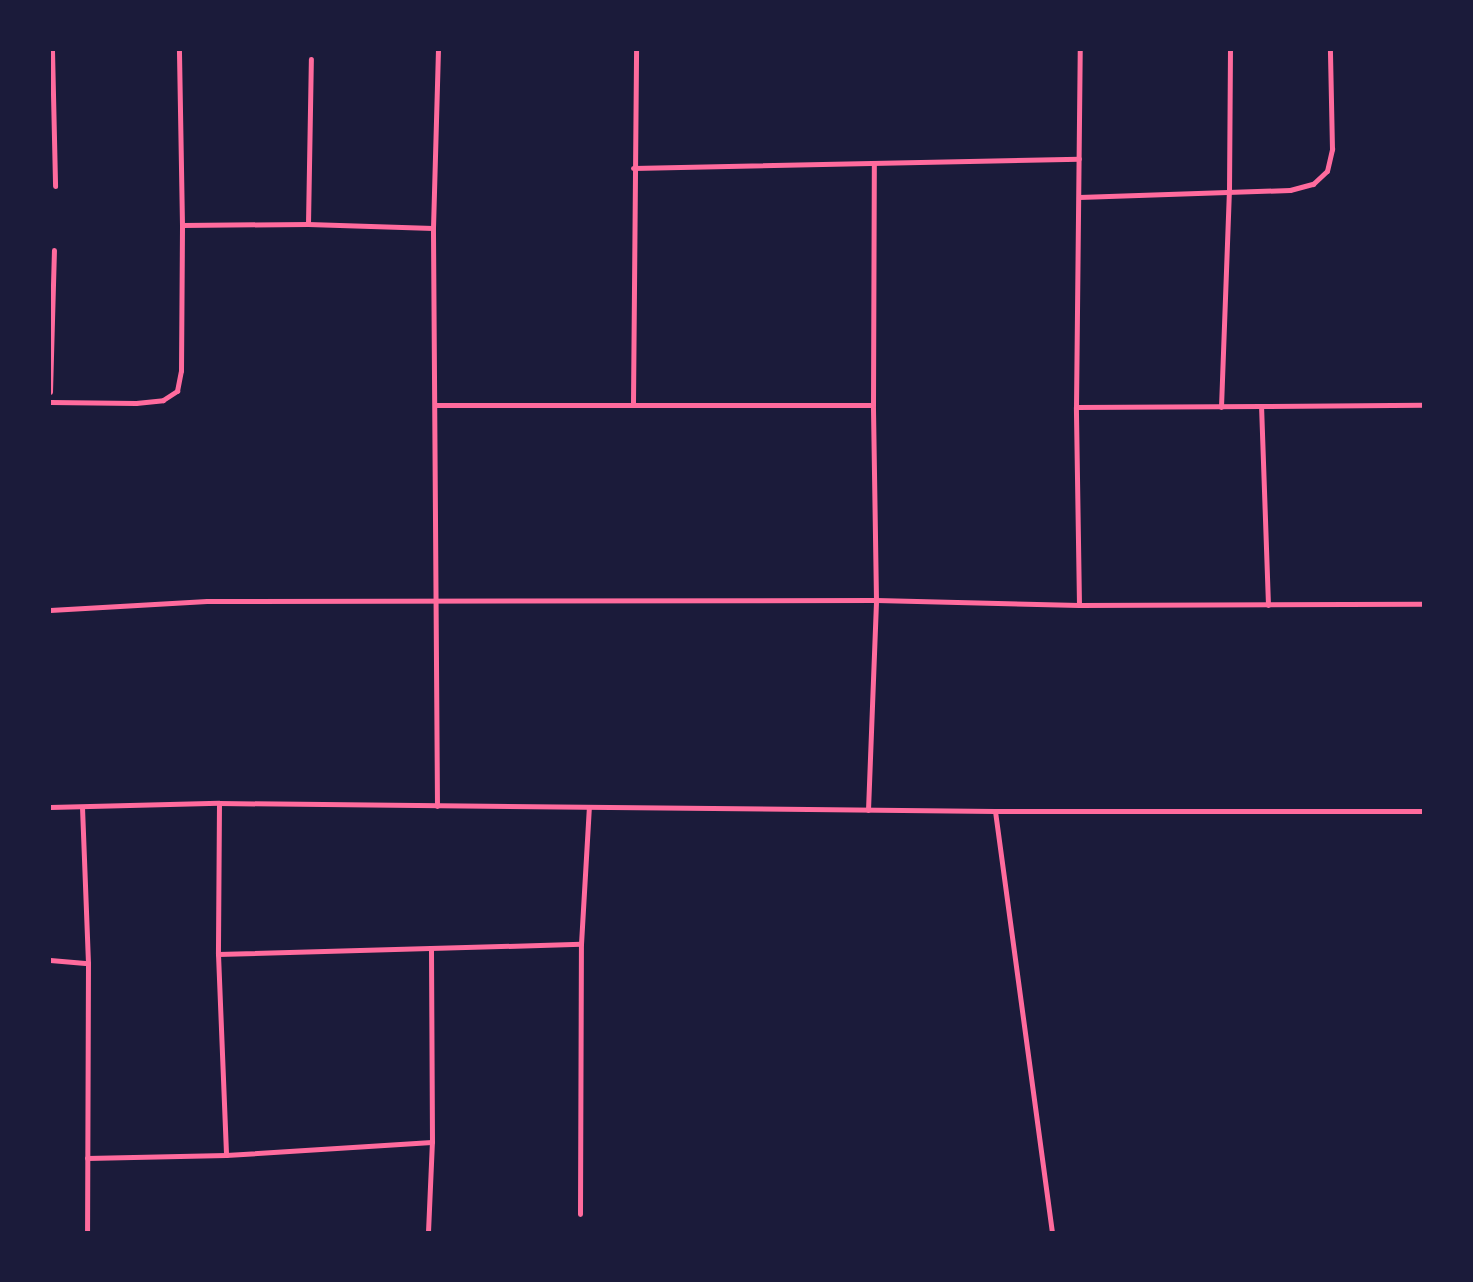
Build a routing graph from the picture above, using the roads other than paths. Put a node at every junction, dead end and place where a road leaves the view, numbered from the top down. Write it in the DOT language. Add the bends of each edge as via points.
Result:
graph roads {
  1 [pos="52,50"];
  2 [pos="180,50"];
  3 [pos="438,50"];
  4 [pos="636,50"];
  5 [pos="1080,50"];
  6 [pos="1230,50"];
  7 [pos="1330,50"];
  8 [pos="311,59"];
  9 [pos="1079,159"];
  10 [pos="874,163"];
  11 [pos="633,168"];
  12 [pos="55,186"];
  13 [pos="1229,192"];
  14 [pos="1079,197"];
  15 [pos="182,224"];
  16 [pos="308,224"];
  17 [pos="433,228"];
  18 [pos="54,250"];
  19 [pos="50,392"];
  20 [pos="50,402"];
  21 [pos="633,403"];
  22 [pos="436,405"];
  23 [pos="1423,405"];
  24 [pos="873,406"];
  25 [pos="1221,406"];
  26 [pos="1260,406"];
  27 [pos="1076,407"];
  28 [pos="435,600"];
  29 [pos="876,600"];
  30 [pos="1423,604"];
  31 [pos="1079,605"];
  32 [pos="1268,605"];
  33 [pos="50,610"];
  34 [pos="219,803"];
  35 [pos="437,806"];
  36 [pos="50,807"];
  37 [pos="82,807"];
  38 [pos="590,807"];
  39 [pos="868,810"];
  40 [pos="994,811"];
  41 [pos="1423,811"];
  42 [pos="581,944"];
  43 [pos="431,950"];
  44 [pos="218,954"];
  45 [pos="50,960"];
  46 [pos="88,963"];
  47 [pos="432,1142"];
  48 [pos="226,1155"];
  49 [pos="87,1158"];
  50 [pos="580,1214"];
  51 [pos="87,1232"];
  52 [pos="428,1232"];
  53 [pos="1052,1232"];
  1 -- 12 [label="street"];
  2 -- 15 [label="street"];
  3 -- 17 [label="street"];
  4 -- 11 [label="street"];
  5 -- 9 [label="street"];
  6 -- 13 [label="street"];
  7 -- 13 [label="street" via="1332,149 1327,171 1312,184 1290,190"];
  8 -- 16 [label="street"];
  9 -- 10 [label="street"];
  9 -- 14 [label="street"];
  10 -- 11 [label="street"];
  10 -- 24 [label="street"];
  11 -- 21 [label="street"];
  13 -- 14 [label="street"];
  13 -- 25 [label="street"];
  14 -- 27 [label="street"];
  15 -- 16 [label="street"];
  15 -- 20 [label="street" via="181,371 177,391 163,400 136,403"];
  16 -- 17 [label="street"];
  17 -- 22 [label="street"];
  18 -- 19 [label="street"];
  21 -- 22 [label="street"];
  21 -- 24 [label="street"];
  22 -- 28 [label="street"];
  23 -- 26 [label="street"];
  24 -- 29 [label="street"];
  25 -- 26 [label="street"];
  25 -- 27 [label="street"];
  26 -- 32 [label="street"];
  27 -- 31 [label="street"];
  28 -- 29 [label="street"];
  28 -- 33 [label="street" via="207,601"];
  28 -- 35 [label="street"];
  29 -- 31 [label="street"];
  29 -- 39 [label="street"];
  30 -- 32 [label="street"];
  31 -- 32 [label="street"];
  34 -- 35 [label="street"];
  34 -- 37 [label="street"];
  34 -- 44 [label="street"];
  35 -- 38 [label="street"];
  36 -- 37 [label="street"];
  37 -- 46 [label="street"];
  38 -- 39 [label="street"];
  38 -- 42 [label="street"];
  39 -- 40 [label="street"];
  40 -- 41 [label="street"];
  40 -- 53 [label="street"];
  42 -- 43 [label="street"];
  42 -- 50 [label="street"];
  43 -- 44 [label="street"];
  43 -- 47 [label="street"];
  44 -- 48 [label="street"];
  45 -- 46 [label="street"];
  46 -- 49 [label="street"];
  47 -- 48 [label="street"];
  47 -- 52 [label="street"];
  48 -- 49 [label="street"];
  49 -- 51 [label="street"];
}
